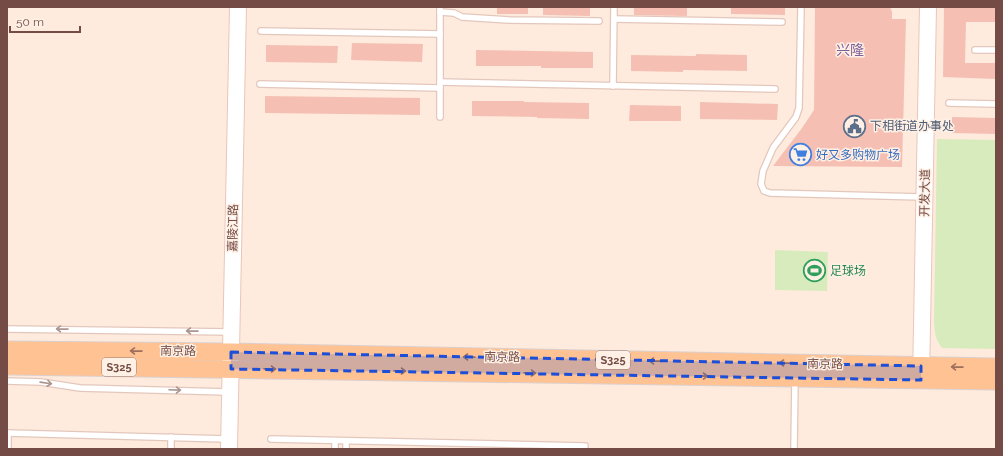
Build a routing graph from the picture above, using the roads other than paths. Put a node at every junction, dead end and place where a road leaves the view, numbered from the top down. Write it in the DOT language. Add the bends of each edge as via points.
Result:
graph roads {
  1 [pos="238,7"];
  2 [pos="614,7"];
  3 [pos="801,7"];
  4 [pos="928,7"];
  5 [pos="440,10"];
  6 [pos="614,19"];
  7 [pos="599,21"];
  8 [pos="782,22"];
  9 [pos="261,32"];
  10 [pos="440,34"];
  11 [pos="975,50"];
  12 [pos="996,50"];
  13 [pos="260,84"];
  14 [pos="440,85"];
  15 [pos="613,86"];
  16 [pos="775,89"];
  17 [pos="949,102"];
  18 [pos="996,104"];
  19 [pos="440,117"];
  20 [pos="925,197"];
  21 [pos="7,329"];
  22 [pos="231,332"];
  23 [pos="7,350"];
  24 [pos="231,352"];
  25 [pos="7,366"];
  26 [pos="996,367"];
  27 [pos="231,369"];
  28 [pos="921,373"];
  29 [pos="795,378"];
  30 [pos="7,381"];
  31 [pos="996,381"];
  32 [pos="230,392"];
  33 [pos="8,433"];
  34 [pos="171,437"];
  35 [pos="271,440"];
  36 [pos="335,441"];
  37 [pos="346,441"];
  38 [pos="229,444"];
  39 [pos="474,446"];
  40 [pos="585,446"];
  41 [pos="8,449"];
  42 [pos="171,449"];
  43 [pos="334,449"];
  44 [pos="346,449"];
  45 [pos="794,449"];
  1 -- 22 [label="street, 嘉陵江路"];
  2 -- 6 [label="lane"];
  3 -- 20 [label="lane" via="800,108 773,148 761,184 764,191 770,194"];
  4 -- 20 [label="street, 开发大道"];
  5 -- 7 [label="lane" via="462,17"];
  5 -- 10 [label="lane"];
  6 -- 8 [label="lane"];
  6 -- 15 [label="lane"];
  9 -- 10 [label="lane"];
  10 -- 14 [label="lane"];
  11 -- 12 [label="lane"];
  13 -- 14 [label="lane"];
  14 -- 15 [label="lane"];
  14 -- 19 [label="lane"];
  15 -- 16 [label="lane"];
  17 -- 18 [label="lane"];
  20 -- 28 [label="street, 开发大道"];
  22 -- 21 [label="lane, one-way"];
  22 -- 24 [label="street, 嘉陵江路"];
  24 -- 23 [label="main road, 南京路 / S325, one-way"];
  24 -- 27 [label="street, 嘉陵江路"];
  28 -- 24 [label="main road, 南京路 / S325, one-way"];
  25 -- 27 [label="main road, 南京路 / S325"];
  26 -- 28 [label="main road, 南京路 / S325, one-way"];
  27 -- 29 [label="main road, 南京路 / S325, one-way"];
  27 -- 32 [label="street, 嘉陵江路"];
  28 -- 29 [label="main road, 南京路 / S325"];
  28 -- 31 [label="main road, 南京路 / S325"];
  29 -- 45 [label="lane"];
  30 -- 32 [label="lane, one-way" via="41,382 80,388"];
  32 -- 38 [label="street, 嘉陵江路"];
  33 -- 34 [label="lane"];
  33 -- 41 [label="lane"];
  34 -- 38 [label="lane"];
  34 -- 42 [label="lane"];
  35 -- 36 [label="lane"];
  36 -- 37 [label="lane"];
  36 -- 43 [label="lane"];
  37 -- 39 [label="lane"];
  37 -- 44 [label="lane"];
  39 -- 40 [label="lane"];
}
